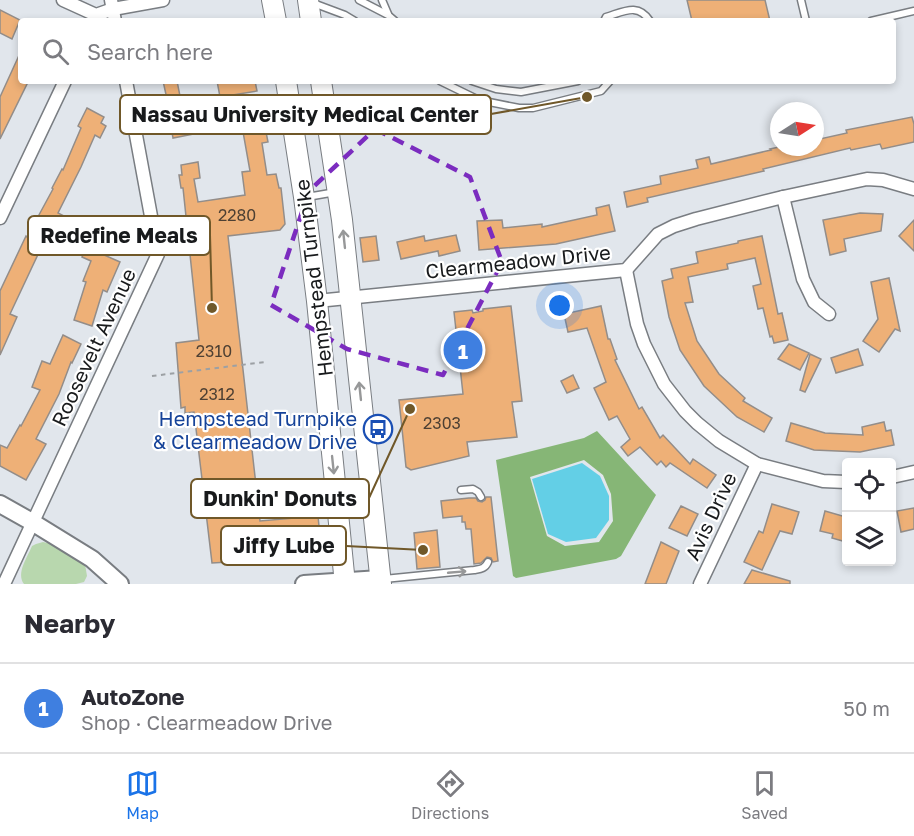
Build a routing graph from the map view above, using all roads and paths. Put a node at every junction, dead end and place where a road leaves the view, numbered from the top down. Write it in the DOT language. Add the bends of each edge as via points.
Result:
graph roads {
  1 [pos="63,0"];
  2 [pos="163,0"];
  3 [pos="272,0"];
  4 [pos="308,0"];
  5 [pos="359,0"];
  6 [pos="382,0"];
  7 [pos="801,0"];
  8 [pos="113,10"];
  9 [pos="914,11"];
  10 [pos="388,15"];
  11 [pos="95,18"];
  12 [pos="275,18"];
  13 [pos="311,18"];
  14 [pos="350,18"];
  15 [pos="392,18"];
  16 [pos="605,18"];
  17 [pos="648,18"];
  18 [pos="805,18"];
  19 [pos="884,18"];
  20 [pos="64,84"];
  21 [pos="127,84"];
  22 [pos="286,84"];
  23 [pos="324,84"];
  24 [pos="447,84"];
  25 [pos="480,84"];
  26 [pos="562,84"];
  27 [pos="607,84"];
  28 [pos="914,189"];
  29 [pos="338,192"];
  30 [pos="304,197"];
  31 [pos="783,197"];
  32 [pos="0,218"];
  33 [pos="626,270"];
  34 [pos="350,297"];
  35 [pos="317,301"];
  36 [pos="829,314"];
  37 [pos="265,362"];
  38 [pos="152,376"];
  39 [pos="756,464"];
  40 [pos="914,472"];
  41 [pos="896,476"];
  42 [pos="842,483"];
  43 [pos="461,490"];
  44 [pos="481,498"];
  45 [pos="0,504"];
  46 [pos="32,522"];
  47 [pos="488,562"];
  48 [pos="381,582"];
  49 [pos="345,583"];
  50 [pos="4,584"];
  51 [pos="120,584"];
  52 [pos="304,584"];
  53 [pos="700,584"];
  1 -- 11 [label="street"];
  2 -- 8 [label="street"];
  3 -- 12 [label="main road"];
  4 -- 13 [label="main road"];
  4 -- 14 [label="lane"];
  5 -- 10 [label="lane"];
  6 -- 10 [label="lane"];
  7 -- 18 [label="lane"];
  8 -- 11 [label="street"];
  9 -- 19 [label="lane"];
  10 -- 15 [label="lane"];
  16 -- 17 [label="lane" via="635,9"];
  20 -- 32 [label="street"];
  21 -- 46 [label="street, Roosevelt Avenue" via="158,254"];
  22 -- 30 [label="main road, Hempstead Turnpike"];
  23 -- 29 [label="main road, Hempstead Turnpike"];
  24 -- 27 [label="lane" via="479,100 513,108 533,108 601,91"];
  25 -- 26 [label="lane" via="521,92"];
  28 -- 31 [label="street, Clearmeadow Drive" via="867,179"];
  29 -- 30 [label="lane"];
  34 -- 29 [label="main road, Hempstead Turnpike, one-way"];
  30 -- 35 [label="main road, Hempstead Turnpike"];
  31 -- 33 [label="street, Clearmeadow Drive" via="674,226 658,234"];
  31 -- 36 [label="street" via="803,279 814,302"];
  33 -- 34 [label="street, Clearmeadow Drive"];
  33 -- 39 [label="street" via="640,334 664,384 697,423"];
  34 -- 35 [label="street, Clearmeadow Drive"];
  48 -- 34 [label="main road, Hempstead Turnpike, one-way"];
  35 -- 49 [label="main road, Hempstead Turnpike, one-way"];
  37 -- 38 [label="path"];
  39 -- 42 [label="street" via="823,482"];
  39 -- 53 [label="street, Avis Drive"];
  40 -- 41 [label="street"];
  43 -- 44 [label="lane" via="473,489"];
  45 -- 46 [label="street"];
  46 -- 50 [label="street, Roosevelt Avenue"];
  46 -- 51 [label="street" via="92,559"];
  48 -- 47 [label="lane, one-way" via="482,569"];
  48 -- 49 [label="street"];
  49 -- 52 [label="street"];
}
